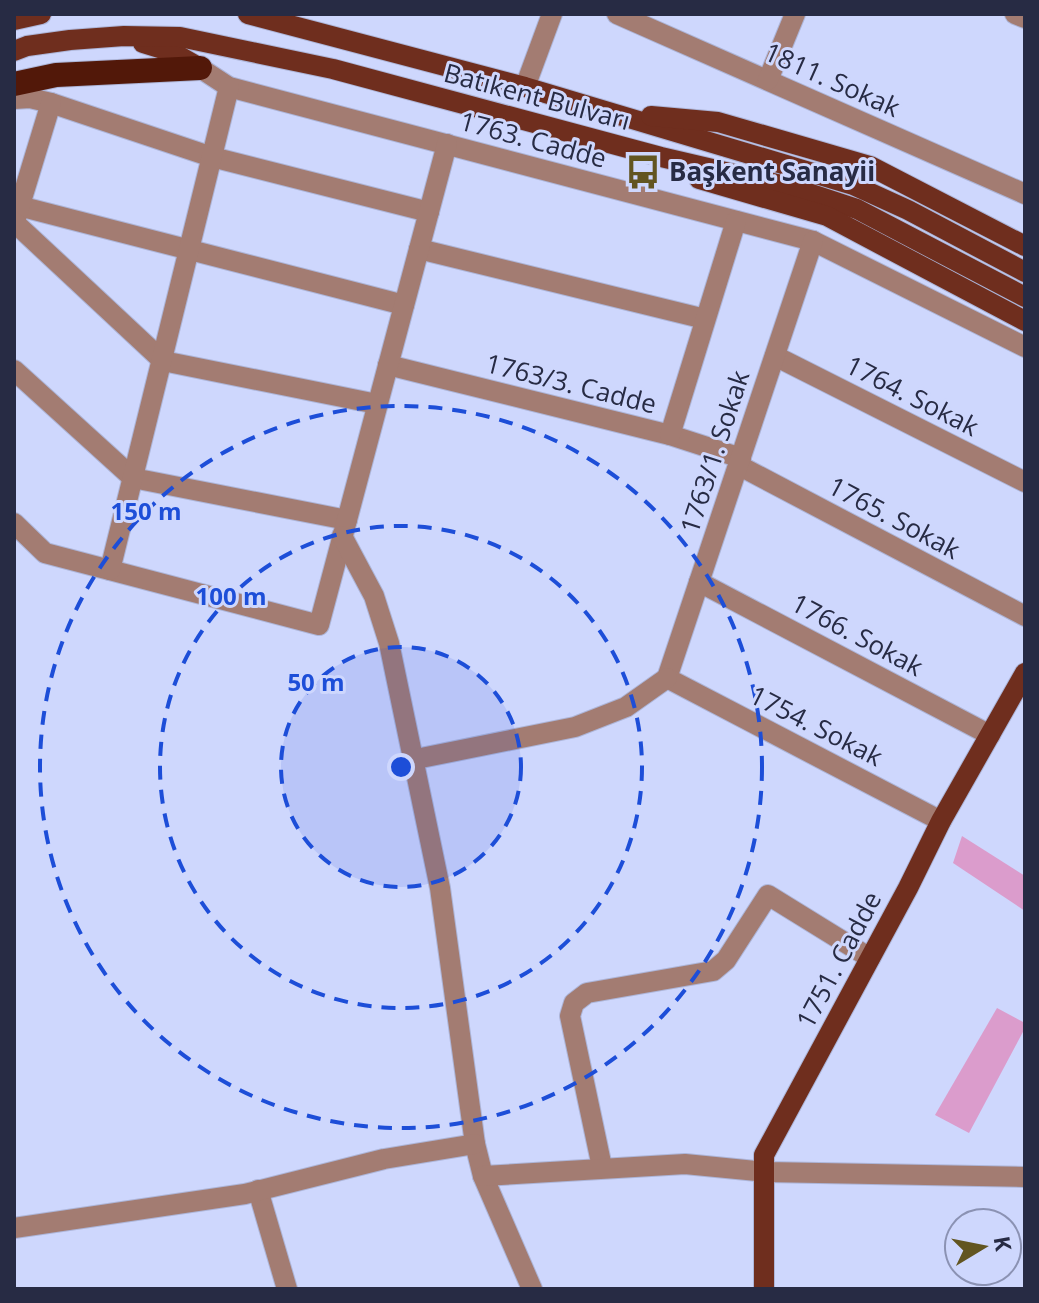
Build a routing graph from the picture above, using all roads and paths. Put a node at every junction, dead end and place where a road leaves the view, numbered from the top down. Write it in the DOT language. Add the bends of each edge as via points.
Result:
graph roads {
  1 [pos="41,14"];
  2 [pos="248,14"];
  3 [pos="552,14"];
  4 [pos="617,14"];
  5 [pos="795,14"];
  6 [pos="1015,14"];
  7 [pos="1025,18"];
  8 [pos="14,20"];
  9 [pos="124,36"];
  10 [pos="21,48"];
  11 [pos="200,68"];
  12 [pos="768,80"];
  13 [pos="14,84"];
  14 [pos="229,87"];
  15 [pos="525,87"];
  16 [pos="14,99"];
  17 [pos="51,103"];
  18 [pos="611,113"];
  19 [pos="447,144"];
  20 [pos="212,157"];
  21 [pos="661,157"];
  22 [pos="1025,194"];
  23 [pos="429,212"];
  24 [pos="16,217"];
  25 [pos="736,221"];
  26 [pos="813,241"];
  27 [pos="1025,246"];
  28 [pos="419,249"];
  29 [pos="189,250"];
  30 [pos="1025,272"];
  31 [pos="1025,297"];
  32 [pos="404,305"];
  33 [pos="705,319"];
  34 [pos="1025,321"];
  35 [pos="1025,347"];
  36 [pos="775,356"];
  37 [pos="163,361"];
  38 [pos="388,365"];
  39 [pos="14,370"];
  40 [pos="377,404"];
  41 [pos="670,435"];
  42 [pos="739,462"];
  43 [pos="133,478"];
  44 [pos="1025,482"];
  45 [pos="14,523"];
  46 [pos="344,528"];
  47 [pos="110,570"];
  48 [pos="699,582"];
  49 [pos="1025,616"];
  50 [pos="1025,673"];
  51 [pos="667,678"];
  52 [pos="990,735"];
  53 [pos="411,760"];
  54 [pos="941,821"];
  55 [pos="870,958"];
  56 [pos="475,1144"];
  57 [pos="602,1167"];
  58 [pos="766,1172"];
  59 [pos="483,1176"];
  60 [pos="1025,1177"];
  61 [pos="258,1190"];
  62 [pos="14,1228"];
  63 [pos="287,1289"];
  64 [pos="532,1289"];
  65 [pos="764,1289"];
  1 -- 8 [label="main road"];
  2 -- 15 [label="main road, Batıkent Bulvarı"];
  3 -- 15 [label="street"];
  4 -- 12 [label="street, 1811. Sokak"];
  5 -- 12 [label="street"];
  6 -- 7 [label="street"];
  9 -- 10 [label="main road, Batıkent Bulvarı"];
  9 -- 11 [label="main road"];
  9 -- 21 [label="main road, Batıkent Bulvarı" via="180,37 333,69"];
  11 -- 13 [label="highway" via="56,75"];
  11 -- 14 [label="street, 1763. Cadde"];
  12 -- 22 [label="street, 1811. Sokak"];
  14 -- 19 [label="street, 1763. Cadde"];
  14 -- 20 [label="street"];
  15 -- 18 [label="main road, Batıkent Bulvarı"];
  16 -- 17 [label="street"];
  17 -- 20 [label="street"];
  17 -- 24 [label="street"];
  18 -- 27 [label="main road" via="718,122 870,166"];
  18 -- 30 [label="main road, Batıkent Bulvarı" via="853,185"];
  19 -- 23 [label="street"];
  19 -- 25 [label="street, 1763. Cadde"];
  20 -- 23 [label="street"];
  20 -- 29 [label="street"];
  21 -- 31 [label="main road, Batıkent Bulvarı" via="790,187 857,209"];
  21 -- 34 [label="main road" via="691,177 827,216"];
  23 -- 28 [label="street"];
  24 -- 29 [label="street"];
  24 -- 37 [label="street"];
  25 -- 26 [label="street, 1763. Cadde"];
  25 -- 33 [label="street"];
  26 -- 35 [label="street, 1763. Cadde"];
  26 -- 36 [label="street, 1763/1. Sokak"];
  28 -- 32 [label="street"];
  28 -- 33 [label="street"];
  29 -- 32 [label="street"];
  29 -- 37 [label="street"];
  32 -- 38 [label="street"];
  33 -- 41 [label="street"];
  36 -- 42 [label="street, 1763/1. Sokak"];
  36 -- 44 [label="street, 1764. Sokak"];
  37 -- 40 [label="street"];
  37 -- 43 [label="street"];
  38 -- 40 [label="street"];
  38 -- 41 [label="street, 1763/3. Cadde"];
  39 -- 43 [label="street"];
  40 -- 46 [label="street"];
  41 -- 42 [label="street, 1763/3. Cadde"];
  42 -- 48 [label="street, 1763/1. Sokak"];
  42 -- 49 [label="street, 1765. Sokak"];
  43 -- 46 [label="street"];
  43 -- 47 [label="street"];
  45 -- 47 [label="street" via="45,553"];
  46 -- 47 [label="street" via="319,625"];
  46 -- 53 [label="street" via="389,643"];
  48 -- 51 [label="street, 1763/1. Sokak"];
  48 -- 52 [label="street, 1766. Sokak"];
  50 -- 52 [label="main road, 1751. Cadde"];
  51 -- 53 [label="street" via="626,707 575,727"];
  51 -- 54 [label="street, 1754. Sokak"];
  52 -- 54 [label="main road, 1751. Cadde"];
  53 -- 56 [label="street" via="440,888"];
  54 -- 55 [label="main road, 1751. Cadde"];
  55 -- 57 [label="street" via="768,895 726,960 713,971 582,995 570,1016"];
  55 -- 58 [label="main road, 1751. Cadde" via="764,1155"];
  56 -- 59 [label="street"];
  56 -- 61 [label="street" via="384,1159"];
  57 -- 58 [label="street" via="685,1164"];
  57 -- 59 [label="street"];
  58 -- 60 [label="street"];
  58 -- 65 [label="main road, 1751. Cadde"];
  59 -- 64 [label="street"];
  61 -- 62 [label="street"];
  61 -- 63 [label="street"];
}
